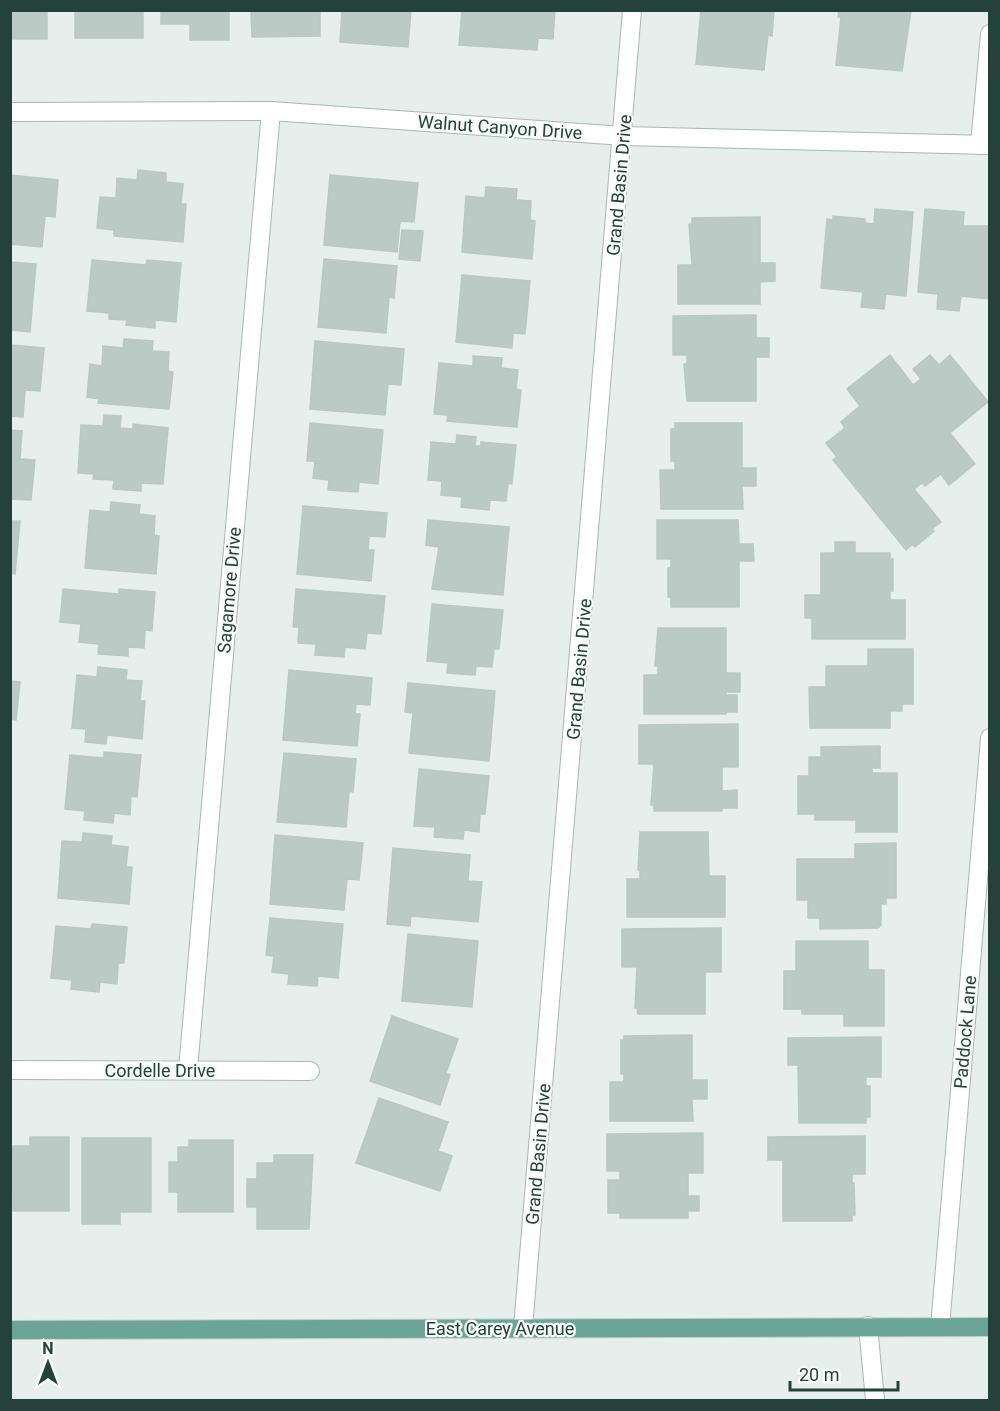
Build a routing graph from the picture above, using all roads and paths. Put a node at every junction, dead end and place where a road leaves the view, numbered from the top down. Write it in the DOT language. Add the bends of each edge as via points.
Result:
graph roads {
  1 [pos="632,10"];
  2 [pos="990,34"];
  3 [pos="271,111"];
  4 [pos="10,112"];
  5 [pos="623,136"];
  6 [pos="985,146"];
  7 [pos="990,738"];
  8 [pos="10,1070"];
  9 [pos="188,1070"];
  10 [pos="310,1071"];
  11 [pos="868,1326"];
  12 [pos="940,1327"];
  13 [pos="990,1327"];
  14 [pos="522,1328"];
  15 [pos="10,1330"];
  16 [pos="875,1401"];
  1 -- 5 [label="street, Grand Basin Drive"];
  2 -- 6 [label="street"];
  3 -- 4 [label="street, Walnut Canyon Drive"];
  3 -- 5 [label="street, Walnut Canyon Drive"];
  3 -- 9 [label="street, Sagamore Drive"];
  5 -- 6 [label="street, Walnut Canyon Drive"];
  5 -- 14 [label="street, Grand Basin Drive"];
  7 -- 12 [label="street, Paddock Lane"];
  8 -- 9 [label="street, Cordelle Drive"];
  9 -- 10 [label="street, Cordelle Drive"];
  11 -- 12 [label="main road, East Carey Avenue"];
  11 -- 14 [label="main road, East Carey Avenue"];
  11 -- 16 [label="street"];
  12 -- 13 [label="main road, East Carey Avenue"];
  14 -- 15 [label="main road, East Carey Avenue"];
}
